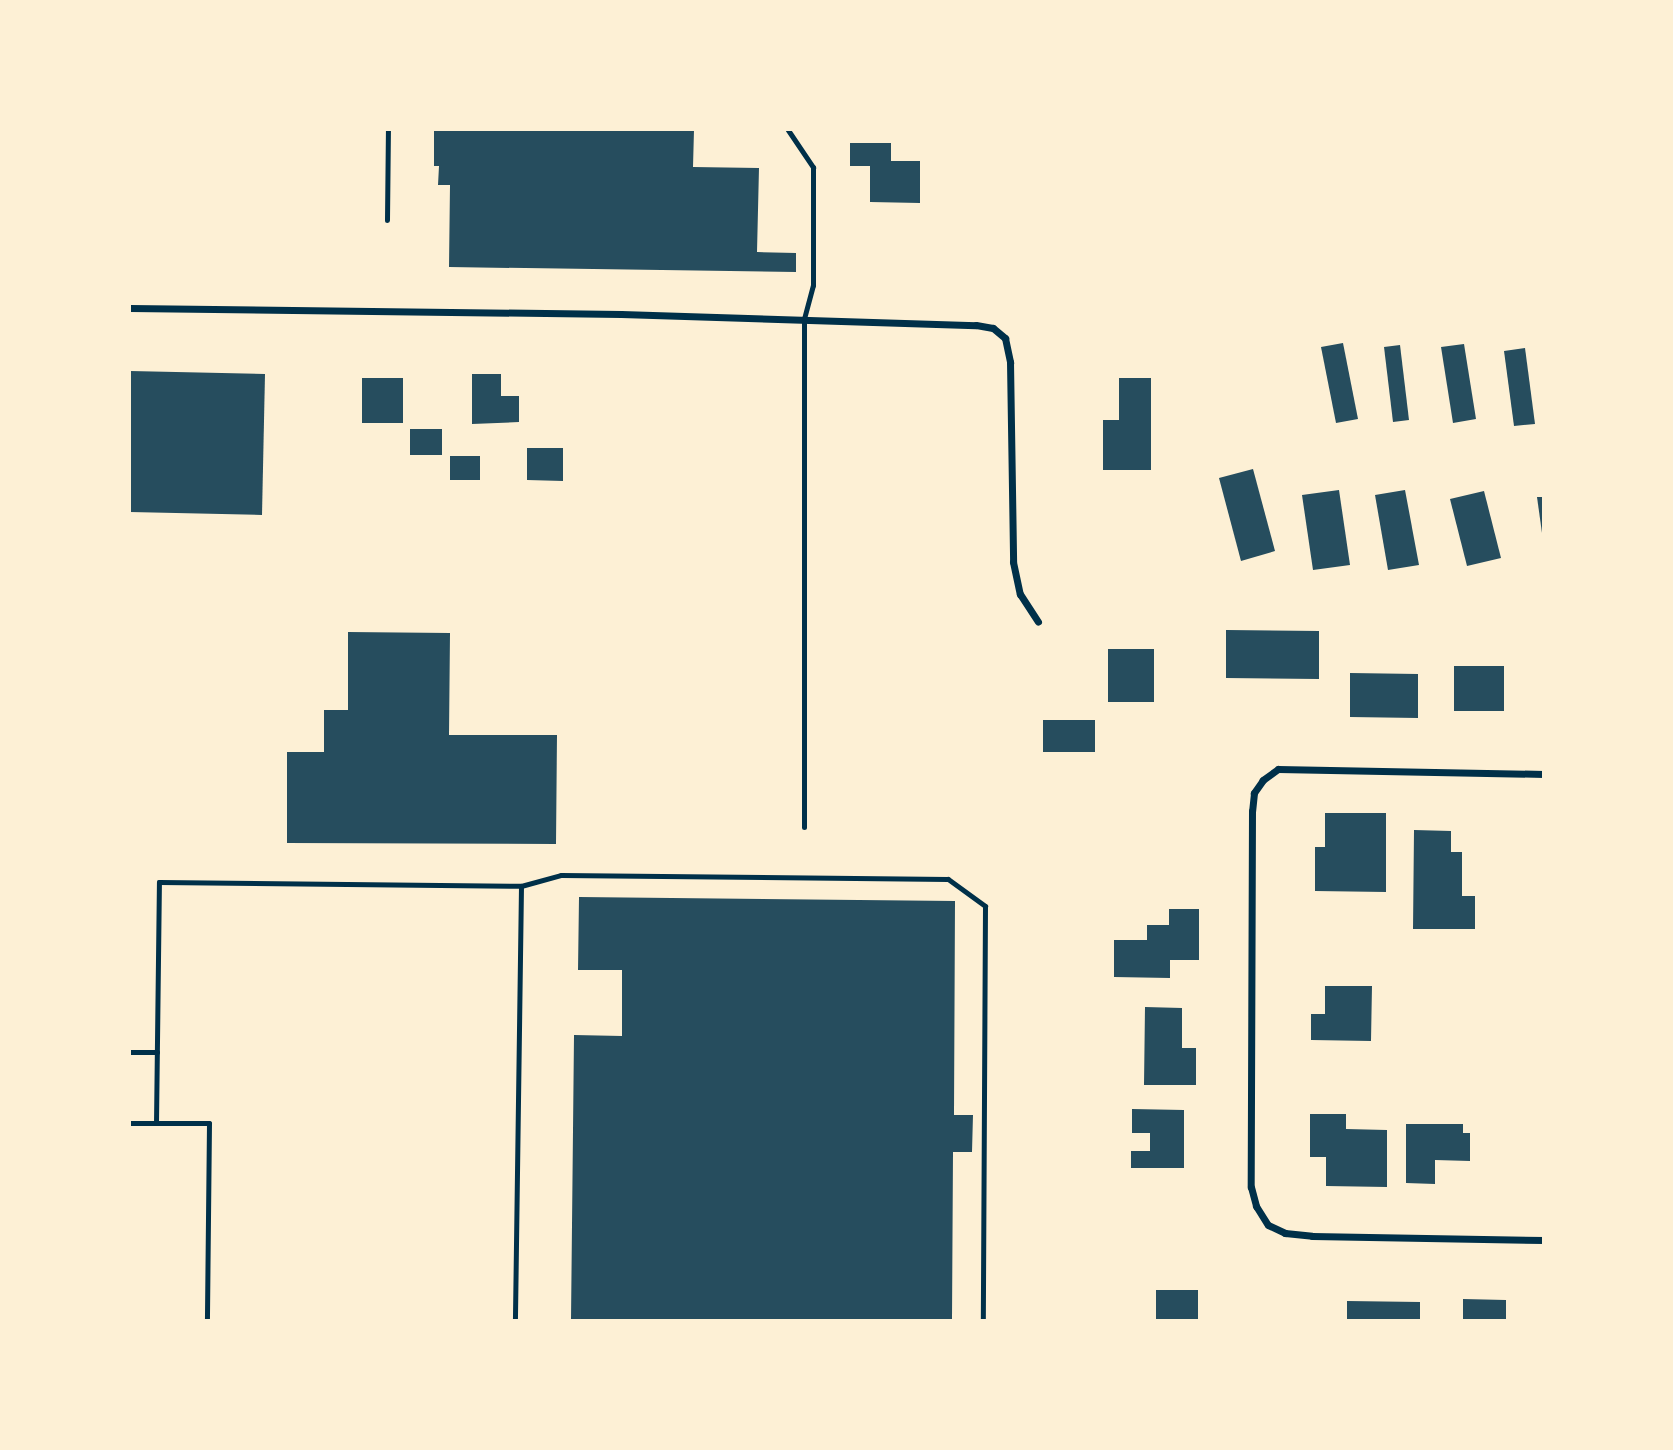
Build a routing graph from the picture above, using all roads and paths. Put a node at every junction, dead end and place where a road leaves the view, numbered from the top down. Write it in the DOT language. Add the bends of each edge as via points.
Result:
graph roads {
  1 [pos="388,130"];
  2 [pos="788,130"];
  3 [pos="387,220"];
  4 [pos="130,308"];
  5 [pos="804,319"];
  6 [pos="1038,622"];
  7 [pos="1544,774"];
  8 [pos="804,827"];
  9 [pos="521,886"];
  10 [pos="130,1052"];
  11 [pos="157,1052"];
  12 [pos="130,1122"];
  13 [pos="156,1123"];
  14 [pos="1544,1240"];
  15 [pos="207,1321"];
  16 [pos="515,1321"];
  17 [pos="983,1321"];
  1 -- 3 [label="lane"];
  2 -- 5 [label="lane" via="813,167 813,285"];
  4 -- 5 [label="street"];
  5 -- 6 [label="street" via="976,325 993,328 1005,338 1010,362 1013,562 1020,594"];
  5 -- 8 [label="lane"];
  7 -- 14 [label="street" via="1278,769 1263,780 1254,793 1252,811 1251,1187 1268,1225 1285,1233"];
  9 -- 11 [label="lane" via="159,881"];
  9 -- 16 [label="lane"];
  9 -- 17 [label="lane" via="561,875 948,879 985,906"];
  10 -- 11 [label="lane"];
  11 -- 13 [label="lane"];
  12 -- 13 [label="lane"];
  13 -- 15 [label="lane" via="209,1123"];
}
